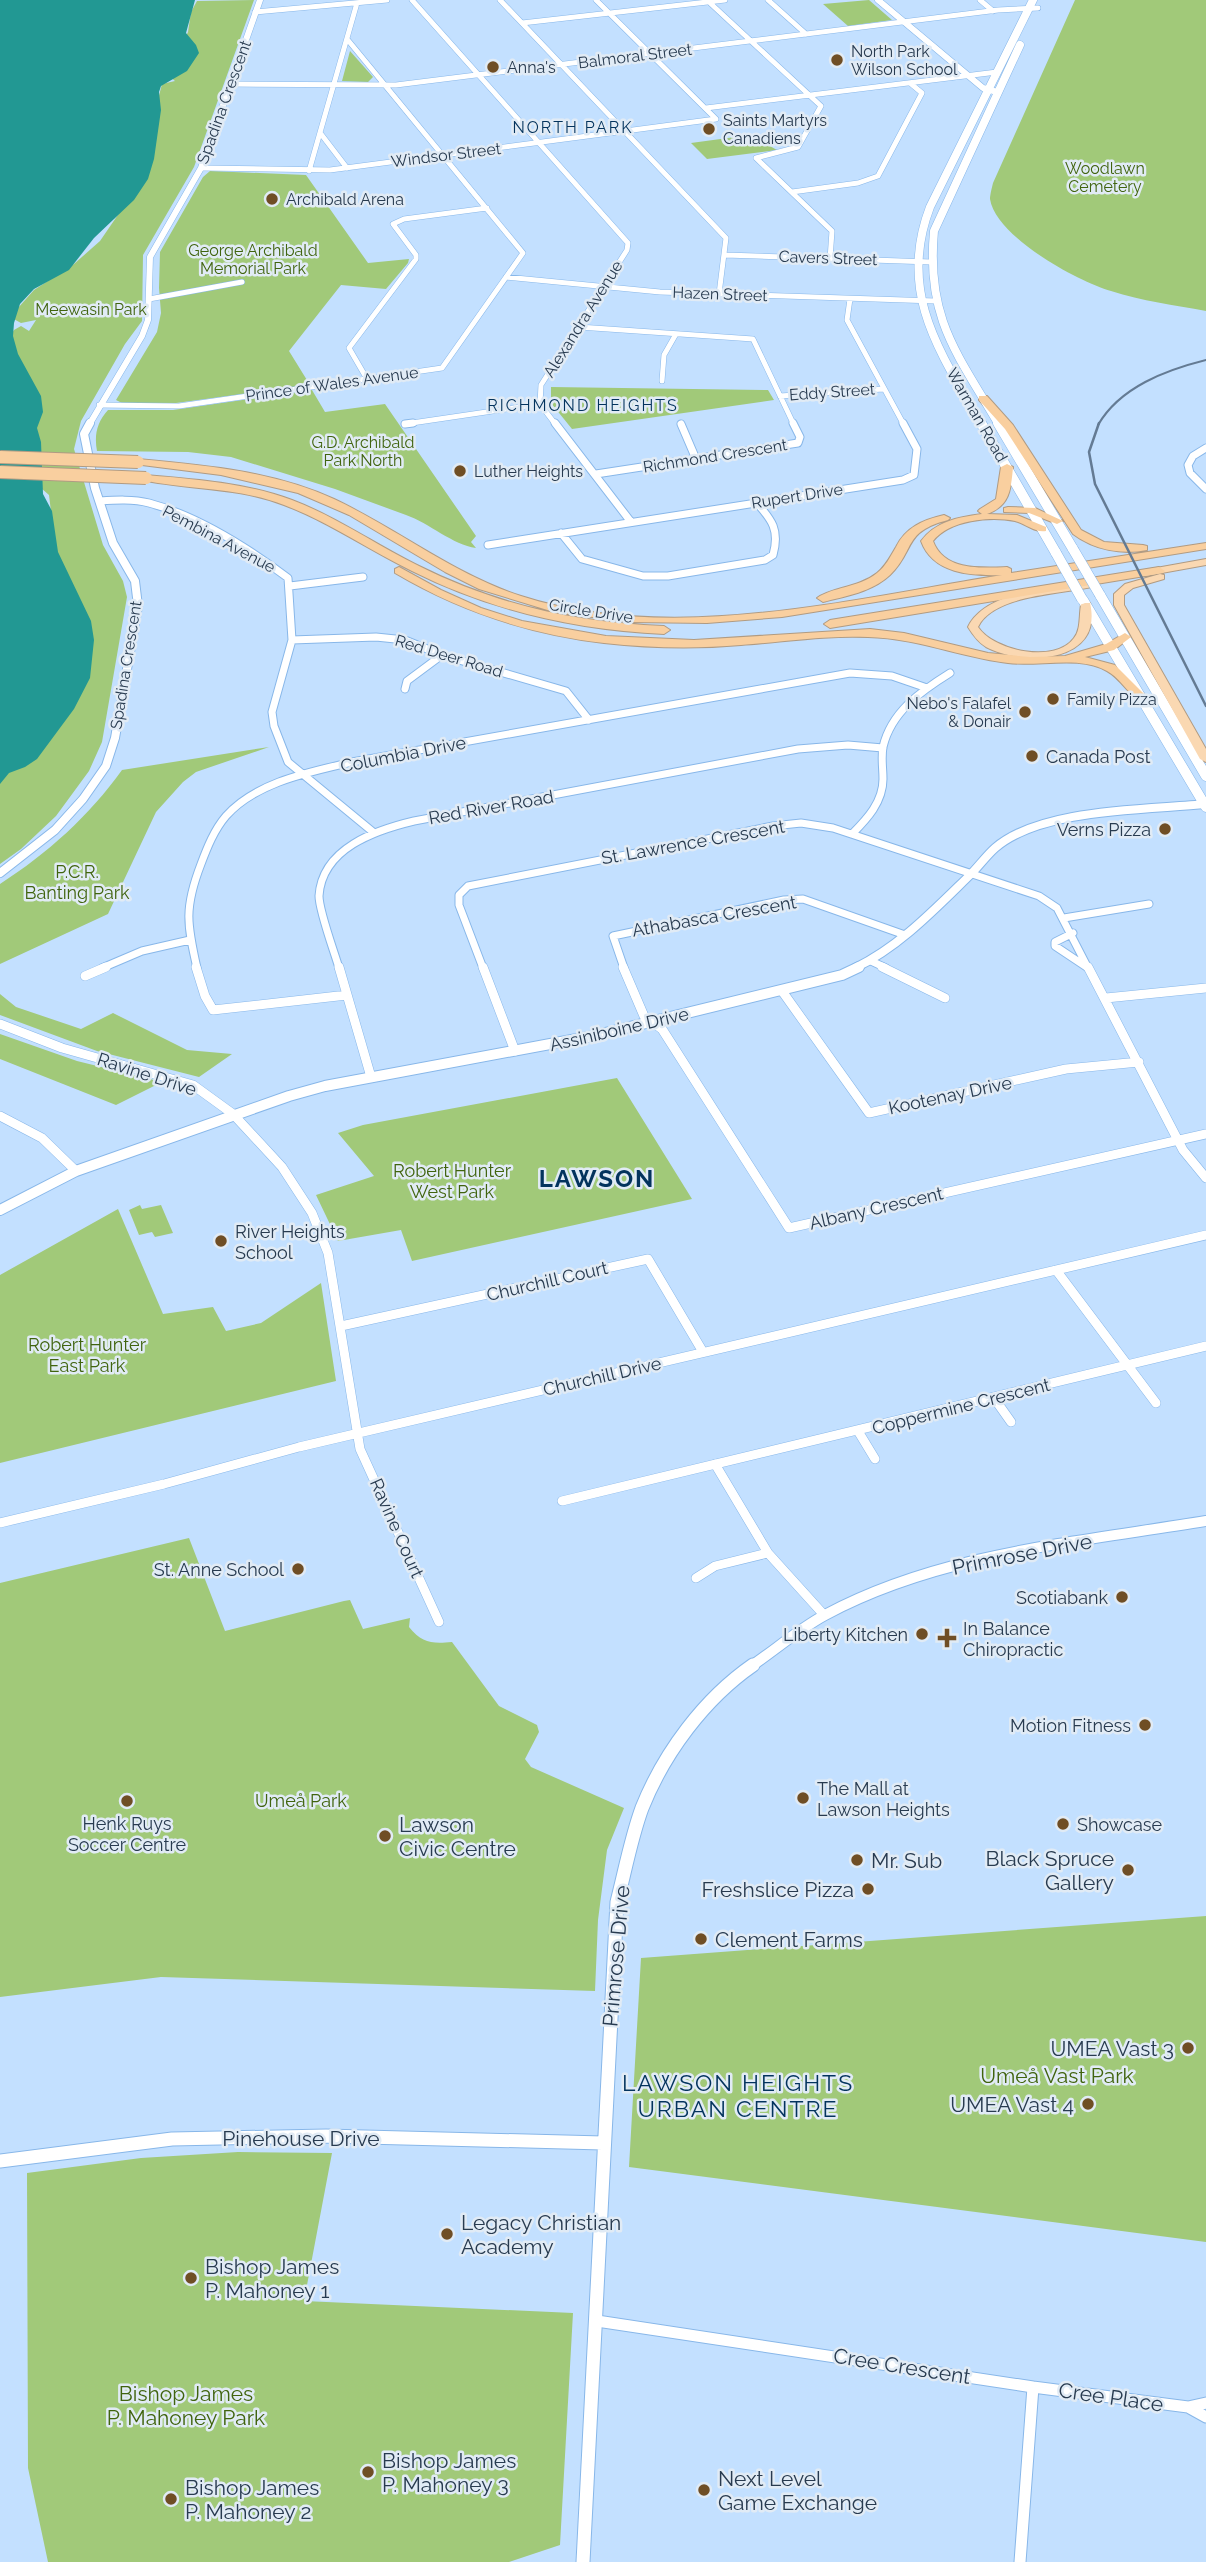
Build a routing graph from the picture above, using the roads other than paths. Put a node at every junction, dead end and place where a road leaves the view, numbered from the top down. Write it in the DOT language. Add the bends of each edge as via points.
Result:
graph roads {
  1 [pos="260,0"];
  2 [pos="387,0"];
  3 [pos="412,0"];
  4 [pos="500,0"];
  5 [pos="596,0"];
  6 [pos="724,0"];
  7 [pos="768,0"];
  8 [pos="878,0"];
  9 [pos="979,0"];
  10 [pos="709,2"];
  11 [pos="357,3"];
  12 [pos="1036,4"];
  13 [pos="993,11"];
  14 [pos="256,12"];
  15 [pos="610,13"];
  16 [pos="905,22"];
  17 [pos="522,23"];
  18 [pos="806,34"];
  19 [pos="347,39"];
  20 [pos="751,41"];
  21 [pos="651,54"];
  22 [pos="562,65"];
  23 [pos="997,72"];
  24 [pos="967,74"];
  25 [pos="479,75"];
  26 [pos="909,83"];
  27 [pos="231,84"];
  28 [pos="335,85"];
  29 [pos="385,85"];
  30 [pos="987,90"];
  31 [pos="997,92"];
  32 [pos="810,95"];
  33 [pos="706,108"];
  34 [pos="626,132"];
  35 [pos="321,134"];
  36 [pos="540,143"];
  37 [pos="444,155"];
  38 [pos="201,168"];
  39 [pos="347,168"];
  40 [pos="310,171"];
  41 [pos="792,192"];
  42 [pos="487,208"];
  43 [pos="725,255"];
  44 [pos="830,258"];
  45 [pos="916,262"];
  46 [pos="931,262"];
  47 [pos="506,277"];
  48 [pos="243,282"];
  49 [pos="603,287"];
  50 [pos="719,294"];
  51 [pos="149,299"];
  52 [pos="850,299"];
  53 [pos="921,301"];
  54 [pos="935,301"];
  55 [pos="579,327"];
  56 [pos="676,334"];
  57 [pos="367,379"];
  58 [pos="662,381"];
  59 [pos="883,389"];
  60 [pos="780,396"];
  61 [pos="983,398"];
  62 [pos="540,404"];
  63 [pos="99,405"];
  64 [pos="405,424"];
  65 [pos="681,424"];
  66 [pos="1206,448"];
  67 [pos="0,457"];
  68 [pos="696,458"];
  69 [pos="1007,467"];
  70 [pos="0,472"];
  71 [pos="596,474"];
  72 [pos="1206,489"];
  73 [pos="100,501"];
  74 [pos="756,502"];
  75 [pos="1031,510"];
  76 [pos="979,512"];
  77 [pos="329,521"];
  78 [pos="1057,521"];
  79 [pos="631,522"];
  80 [pos="1042,529"];
  81 [pos="561,533"];
  82 [pos="1206,539"];
  83 [pos="488,545"];
  84 [pos="1169,545"];
  85 [pos="1206,546"];
  86 [pos="1206,556"];
  87 [pos="1206,562"];
  88 [pos="1206,568"];
  89 [pos="1159,570"];
  90 [pos="363,577"];
  91 [pos="290,586"];
  92 [pos="1084,602"];
  93 [pos="693,620"];
  94 [pos="1125,637"];
  95 [pos="597,638"];
  96 [pos="292,640"];
  97 [pos="1110,647"];
  98 [pos="442,655"];
  99 [pos="1034,661"];
  100 [pos="950,673"];
  101 [pos="927,688"];
  102 [pos="405,689"];
  103 [pos="1138,694"];
  104 [pos="589,720"];
  105 [pos="883,748"];
  106 [pos="1206,759"];
  107 [pos="301,775"];
  108 [pos="1206,776"];
  109 [pos="1205,805"];
  110 [pos="373,832"];
  111 [pos="852,834"];
  112 [pos="0,873"];
  113 [pos="971,874"];
  114 [pos="1149,904"];
  115 [pos="1064,918"];
  116 [pos="1073,933"];
  117 [pos="905,935"];
  118 [pos="190,940"];
  119 [pos="871,961"];
  120 [pos="1092,971"];
  121 [pos="85,976"];
  122 [pos="1206,988"];
  123 [pos="782,991"];
  124 [pos="347,995"];
  125 [pos="945,998"];
  126 [pos="1106,998"];
  127 [pos="651,1023"];
  128 [pos="0,1024"];
  129 [pos="515,1051"];
  130 [pos="1139,1062"];
  131 [pos="371,1077"];
  132 [pos="233,1114"];
  133 [pos="0,1116"];
  134 [pos="1206,1134"];
  135 [pos="1178,1140"];
  136 [pos="76,1171"];
  137 [pos="1206,1178"];
  138 [pos="0,1210"];
  139 [pos="1206,1235"];
  140 [pos="1056,1270"];
  141 [pos="341,1326"];
  142 [pos="1206,1346"];
  143 [pos="703,1352"];
  144 [pos="1128,1365"];
  145 [pos="994,1398"];
  146 [pos="1156,1403"];
  147 [pos="1011,1423"];
  148 [pos="858,1431"];
  149 [pos="358,1434"];
  150 [pos="875,1459"];
  151 [pos="715,1464"];
  152 [pos="562,1501"];
  153 [pos="1206,1521"];
  154 [pos="0,1523"];
  155 [pos="768,1553"];
  156 [pos="696,1578"];
  157 [pos="824,1615"];
  158 [pos="439,1622"];
  159 [pos="603,2143"];
  160 [pos="0,2161"];
  161 [pos="597,2321"];
  162 [pos="1033,2387"];
  163 [pos="1206,2403"];
  164 [pos="1188,2407"];
  165 [pos="1206,2417"];
  166 [pos="583,2562"];
  167 [pos="1020,2562"];
  1 -- 14 [label="street, Spadina Crescent"];
  2 -- 11 [label="street"];
  3 -- 25 [label="street, Alexandra Avenue"];
  4 -- 17 [label="street"];
  5 -- 15 [label="street"];
  6 -- 10 [label="street"];
  7 -- 18 [label="street"];
  8 -- 16 [label="street"];
  9 -- 13 [label="street"];
  10 -- 15 [label="street"];
  10 -- 20 [label="street"];
  11 -- 14 [label="street"];
  11 -- 19 [label="street"];
  12 -- 13 [label="street, Balmoral Street"];
  12 -- 23 [label="main road, Warman Road"];
  12 -- 31 [label="main road, Warman Road"];
  13 -- 16 [label="street, Balmoral Street"];
  14 -- 27 [label="street, Spadina Crescent"];
  15 -- 17 [label="street"];
  15 -- 21 [label="street"];
  16 -- 18 [label="street, Balmoral Street"];
  16 -- 24 [label="street"];
  17 -- 22 [label="street"];
  18 -- 20 [label="street, Balmoral Street"];
  19 -- 28 [label="street"];
  19 -- 29 [label="street, Prince of Wales Avenue"];
  20 -- 21 [label="street, Balmoral Street"];
  20 -- 32 [label="street"];
  21 -- 22 [label="street, Balmoral Street"];
  21 -- 33 [label="street"];
  22 -- 25 [label="street, Balmoral Street"];
  22 -- 34 [label="street"];
  23 -- 24 [label="street"];
  23 -- 30 [label="main road, Warman Road"];
  24 -- 26 [label="street"];
  24 -- 30 [label="street"];
  25 -- 29 [label="street, Balmoral Street"];
  25 -- 36 [label="street, Alexandra Avenue"];
  26 -- 32 [label="street"];
  26 -- 41 [label="street" via="922,93 878,176"];
  27 -- 28 [label="street, Balmoral Street"];
  27 -- 38 [label="street, Spadina Crescent"];
  28 -- 29 [label="street, Balmoral Street"];
  28 -- 35 [label="street"];
  29 -- 37 [label="street, Prince of Wales Avenue"];
  30 -- 31 [label="street"];
  30 -- 45 [label="main road, Warman Road" via="923,225"];
  31 -- 46 [label="main road, Warman Road" via="942,208"];
  32 -- 33 [label="street"];
  32 -- 41 [label="street" via="821,106 798,147 756,158"];
  33 -- 34 [label="street, Windsor Street" via="716,119"];
  34 -- 36 [label="street, Windsor Street"];
  34 -- 43 [label="street" via="726,238"];
  35 -- 39 [label="street"];
  35 -- 40 [label="street"];
  36 -- 37 [label="street, Windsor Street"];
  36 -- 49 [label="street, Alexandra Avenue" via="628,243"];
  37 -- 39 [label="street, Windsor Street"];
  37 -- 42 [label="street, Prince of Wales Avenue"];
  38 -- 40 [label="street, Windsor Street"];
  38 -- 51 [label="street, Spadina Crescent" via="152,250"];
  39 -- 40 [label="street, Windsor Street"];
  41 -- 44 [label="street" via="832,231"];
  42 -- 47 [label="street, Prince of Wales Avenue" via="523,253"];
  42 -- 57 [label="street" via="393,223 416,260 349,348"];
  43 -- 44 [label="street, Cavers Street"];
  43 -- 50 [label="street"];
  44 -- 45 [label="street, Cavers Street"];
  45 -- 46 [label="street, Cavers Street"];
  45 -- 53 [label="main road, Warman Road"];
  46 -- 54 [label="main road, Warman Road"];
  47 -- 49 [label="street, Hazen Street"];
  47 -- 57 [label="street, Prince of Wales Avenue" via="442,368"];
  48 -- 51 [label="street"];
  49 -- 50 [label="street, Hazen Street"];
  49 -- 55 [label="street, Alexandra Avenue"];
  50 -- 52 [label="street, Hazen Street"];
  51 -- 63 [label="street, Spadina Crescent" via="142,336"];
  52 -- 53 [label="street, Hazen Street"];
  52 -- 59 [label="street, Rupert Drive" via="847,320"];
  53 -- 54 [label="street, Hazen Street"];
  53 -- 69 [label="main road, Warman Road" via="943,357"];
  54 -- 61 [label="main road, Warman Road" via="943,328"];
  55 -- 56 [label="street, Richmond Crescent"];
  55 -- 62 [label="street, Alexandra Avenue" via="541,385"];
  56 -- 58 [label="street" via="664,355"];
  56 -- 60 [label="street, Richmond Crescent" via="753,339"];
  57 -- 63 [label="street, Prince of Wales Avenue" via="179,406"];
  59 -- 60 [label="street, Eddy Street"];
  59 -- 74 [label="street, Rupert Drive" via="918,449 914,475"];
  60 -- 68 [label="street, Richmond Crescent" via="800,438 798,443"];
  61 -- 78 [label="main road, Warman Road"];
  61 -- 84 [label="highway" via="1009,427 1082,537 1118,549"];
  62 -- 64 [label="street"];
  62 -- 71 [label="street"];
  63 -- 73 [label="street, Spadina Crescent" via="84,435"];
  65 -- 68 [label="street"];
  66 -- 72 [label="street" via="1193,456 1188,468"];
  67 -- 93 [label="highway, Circle Drive, bridge" via="138,462 224,471 303,490 352,512 473,581 527,600 624,617"];
  68 -- 71 [label="street, Richmond Crescent"];
  69 -- 75 [label="main road, Warman Road"];
  69 -- 76 [label="highway" via="1006,492 1000,503"];
  70 -- 77 [label="highway, Circle Drive, bridge" via="146,478 247,491"];
  71 -- 79 [label="street"];
  73 -- 91 [label="street, Pembina Avenue" via="159,506 268,565 288,579"];
  73 -- 112 [label="street, Spadina Crescent" via="113,543 137,591 115,738 106,766 83,799 55,830"];
  74 -- 79 [label="street, Rupert Drive"];
  74 -- 81 [label="street" via="778,527 773,555 668,576 643,576 582,559"];
  75 -- 76 [label="highway"];
  75 -- 78 [label="highway"];
  75 -- 80 [label="main road, Warman Road"];
  76 -- 93 [label="highway" via="920,527 905,540 890,568 862,587"];
  77 -- 86 [label="highway, Circle Drive" via="470,596 540,617 644,630 732,628 802,620"];
  77 -- 95 [label="highway" via="444,597 531,626"];
  78 -- 94 [label="main road, Warman Road, bridge"];
  79 -- 81 [label="street, Rupert Drive"];
  80 -- 84 [label="highway" via="1011,517 964,520 933,532 928,547 947,564 994,571"];
  80 -- 92 [label="main road, Warman Road, bridge"];
  81 -- 83 [label="street, Rupert Drive"];
  82 -- 84 [label="highway"];
  85 -- 93 [label="highway, Circle Drive" via="854,603"];
  87 -- 89 [label="highway"];
  88 -- 106 [label="highway" via="1138,583 1118,598 1129,627"];
  89 -- 92 [label="highway" via="999,603 979,613 973,627 980,639 999,649 1054,652 1080,639"];
  89 -- 95 [label="highway" via="777,631 705,638"];
  90 -- 91 [label="street"];
  91 -- 96 [label="street, Pembina Avenue"];
  92 -- 97 [label="main road, Warman Road"];
  94 -- 97 [label="highway"];
  94 -- 108 [label="main road, Warman Road"];
  95 -- 99 [label="highway" via="686,643 883,633"];
  96 -- 98 [label="street, Red Deer Road" via="394,638"];
  96 -- 107 [label="street, Pembina Avenue" via="272,712 288,762"];
  97 -- 99 [label="highway"];
  97 -- 103 [label="main road, Warman Road"];
  98 -- 102 [label="street" via="407,681"];
  98 -- 104 [label="street, Red Deer Road" via="566,691"];
  99 -- 103 [label="highway" via="1106,666"];
  100 -- 101 [label="street"];
  101 -- 104 [label="street, Columbia Drive" via="892,676 850,673"];
  101 -- 105 [label="street" via="894,719"];
  103 -- 109 [label="main road, Warman Road"];
  104 -- 107 [label="street, Columbia Drive"];
  105 -- 110 [label="street, Red River Road" via="797,749"];
  105 -- 111 [label="street" via="878,804"];
  107 -- 110 [label="street, Pembina Avenue"];
  107 -- 118 [label="street, Columbia Drive" via="242,803 225,817 191,892"];
  109 -- 113 [label="street, Assiniboine Drive" via="1044,823 996,847"];
  110 -- 124 [label="street, Red River Road" via="337,856 320,884 319,898"];
  111 -- 113 [label="street, St. Lawrence Crescent"];
  111 -- 129 [label="street, St. Lawrence Crescent" via="816,825 784,824 467,886 458,900"];
  113 -- 115 [label="street, St. Lawrence Crescent" via="1039,896"];
  113 -- 117 [label="street, Assiniboine Drive"];
  114 -- 115 [label="street"];
  115 -- 116 [label="street, St. Lawrence Crescent"];
  116 -- 120 [label="street, St. Lawrence Crescent"];
  116 -- 120 [label="street, St. Lawrence Crescent" via="1055,946"];
  117 -- 119 [label="street, Assiniboine Drive"];
  117 -- 127 [label="street, Athabasca Crescent" via="803,899 613,936 644,1016"];
  118 -- 121 [label="street" via="142,951"];
  118 -- 124 [label="street, Columbia Drive" via="205,1001 213,1010"];
  119 -- 123 [label="street, Assiniboine Drive" via="842,975"];
  119 -- 125 [label="street"];
  120 -- 126 [label="street, St. Lawrence Crescent"];
  122 -- 126 [label="street"];
  123 -- 127 [label="street, Assiniboine Drive"];
  123 -- 130 [label="street, Kootenay Drive" via="869,1113 1066,1069"];
  124 -- 131 [label="street, Red River Road"];
  126 -- 130 [label="street, St. Lawrence Crescent"];
  127 -- 129 [label="street, Assiniboine Drive"];
  127 -- 135 [label="street, Albany Crescent" via="662,1029 789,1227"];
  128 -- 132 [label="street, Ravine Drive" via="62,1048 193,1085"];
  129 -- 131 [label="street, Assiniboine Drive"];
  130 -- 135 [label="street, St. Lawrence Crescent"];
  131 -- 132 [label="street, Assiniboine Drive"];
  132 -- 136 [label="street, Assiniboine Drive"];
  132 -- 141 [label="street, Ravine Drive" via="282,1167 312,1213 328,1253"];
  133 -- 136 [label="street" via="42,1138"];
  134 -- 135 [label="street, Albany Crescent"];
  135 -- 137 [label="street, St. Lawrence Crescent"];
  136 -- 138 [label="street, Assiniboine Drive"];
  139 -- 140 [label="street, Churchill Drive"];
  140 -- 143 [label="street, Churchill Drive"];
  140 -- 144 [label="street"];
  141 -- 143 [label="street, Churchill Court" via="648,1259"];
  141 -- 149 [label="street, Ravine Drive"];
  142 -- 144 [label="street, Coppermine Crescent"];
  143 -- 149 [label="street, Churchill Drive"];
  144 -- 145 [label="street, Coppermine Crescent"];
  144 -- 146 [label="street"];
  145 -- 147 [label="street"];
  145 -- 148 [label="street, Coppermine Crescent"];
  148 -- 150 [label="street"];
  148 -- 151 [label="street, Coppermine Crescent"];
  149 -- 154 [label="street, Churchill Drive"];
  149 -- 158 [label="street, Ravine Court" via="360,1449"];
  151 -- 152 [label="street, Coppermine Crescent"];
  151 -- 155 [label="street"];
  153 -- 157 [label="street, Primrose Drive" via="980,1559 897,1584"];
  155 -- 156 [label="street" via="715,1566"];
  155 -- 157 [label="street"];
  157 -- 159 [label="street, Primrose Drive" via="747,1669 715,1698 669,1753 642,1809 617,1902"];
  159 -- 160 [label="street, Pinehouse Drive" via="326,2136 172,2138"];
  159 -- 161 [label="street, Primrose Drive"];
  161 -- 162 [label="street, Cree Crescent"];
  161 -- 166 [label="street, Primrose Drive"];
  162 -- 164 [label="street, Cree Place"];
  162 -- 167 [label="street"];
  163 -- 164 [label="street, Cree Place"];
  164 -- 165 [label="street, Cree Place"];
}
